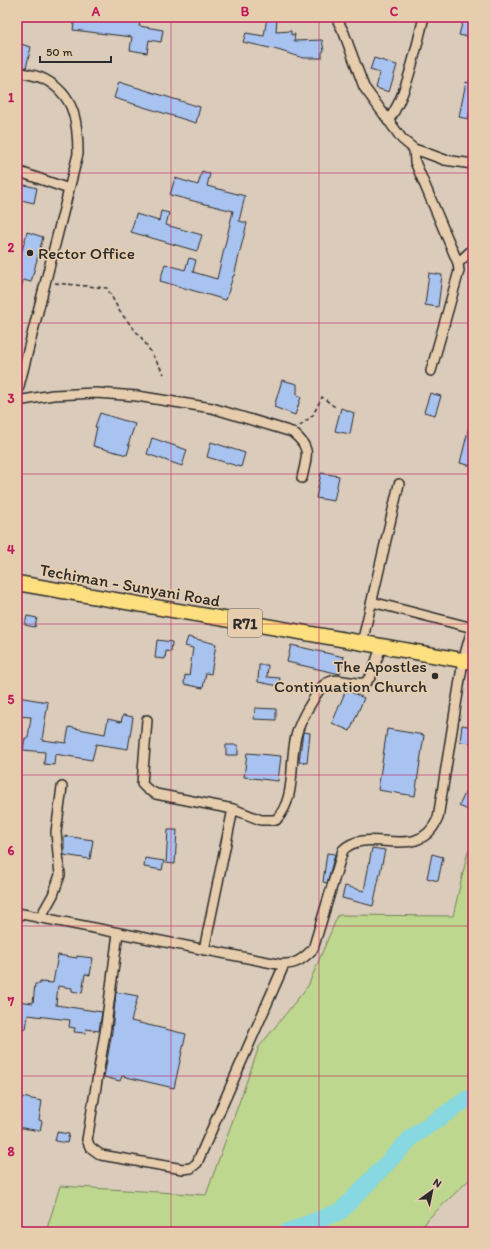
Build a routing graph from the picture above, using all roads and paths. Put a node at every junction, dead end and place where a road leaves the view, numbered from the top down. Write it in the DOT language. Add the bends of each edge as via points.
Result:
graph roads {
  1 [pos="424,17"];
  2 [pos="335,18"];
  3 [pos="17,72"];
  4 [pos="388,121"];
  5 [pos="414,149"];
  6 [pos="473,164"];
  7 [pos="17,171"];
  8 [pos="69,189"];
  9 [pos="473,249"];
  10 [pos="458,263"];
  11 [pos="46,282"];
  12 [pos="431,371"];
  13 [pos="164,374"];
  14 [pos="17,394"];
  15 [pos="17,401"];
  16 [pos="335,407"];
  17 [pos="292,432"];
  18 [pos="302,478"];
  19 [pos="399,484"];
  20 [pos="17,583"];
  21 [pos="372,602"];
  22 [pos="473,627"];
  23 [pos="362,643"];
  24 [pos="381,646"];
  25 [pos="468,662"];
  26 [pos="147,720"];
  27 [pos="62,787"];
  28 [pos="233,809"];
  29 [pos="17,913"];
  30 [pos="40,918"];
  31 [pos="118,933"];
  32 [pos="204,950"];
  33 [pos="284,965"];
  1 -- 4 [label="street" via="397,109"];
  2 -- 4 [label="street" via="364,87"];
  3 -- 8 [label="street" via="43,79 59,88 70,102 78,128 78,147"];
  4 -- 5 [label="street"];
  5 -- 6 [label="street" via="445,160"];
  5 -- 10 [label="street" via="415,162"];
  7 -- 8 [label="street"];
  8 -- 11 [label="street"];
  9 -- 10 [label="street"];
  10 -- 12 [label="street" via="459,271"];
  11 -- 13 [label="path" via="107,288 120,312 144,341"];
  11 -- 14 [label="street"];
  15 -- 17 [label="street" via="89,393 137,396 212,408"];
  16 -- 17 [label="path" via="322,397 313,415"];
  17 -- 18 [label="street" via="303,441 308,452"];
  19 -- 21 [label="street"];
  20 -- 23 [label="main road, Techiman - Sunyani Road / R71"];
  21 -- 22 [label="street"];
  21 -- 23 [label="street"];
  22 -- 25 [label="street"];
  23 -- 24 [label="main road, Techiman - Sunyani Road / R71"];
  24 -- 25 [label="main road, Techiman - Sunyani Road / R71"];
  24 -- 28 [label="street" via="371,676 365,683 355,685 338,680 329,682 320,689 303,717 296,735 288,804 283,813 276,820 261,820"];
  25 -- 33 [label="street" via="434,828 426,836 411,842 348,844 343,850 313,949 305,958 292,965"];
  26 -- 28 [label="street" via="142,784 146,789 156,794"];
  27 -- 30 [label="street" via="56,832 60,874 53,895"];
  28 -- 32 [label="street"];
  29 -- 30 [label="street"];
  30 -- 31 [label="street"];
  31 -- 32 [label="street"];
  31 -- 33 [label="street" via="87,1140 90,1147 101,1154 183,1169 191,1168 197,1163"];
  32 -- 33 [label="street"];
}
